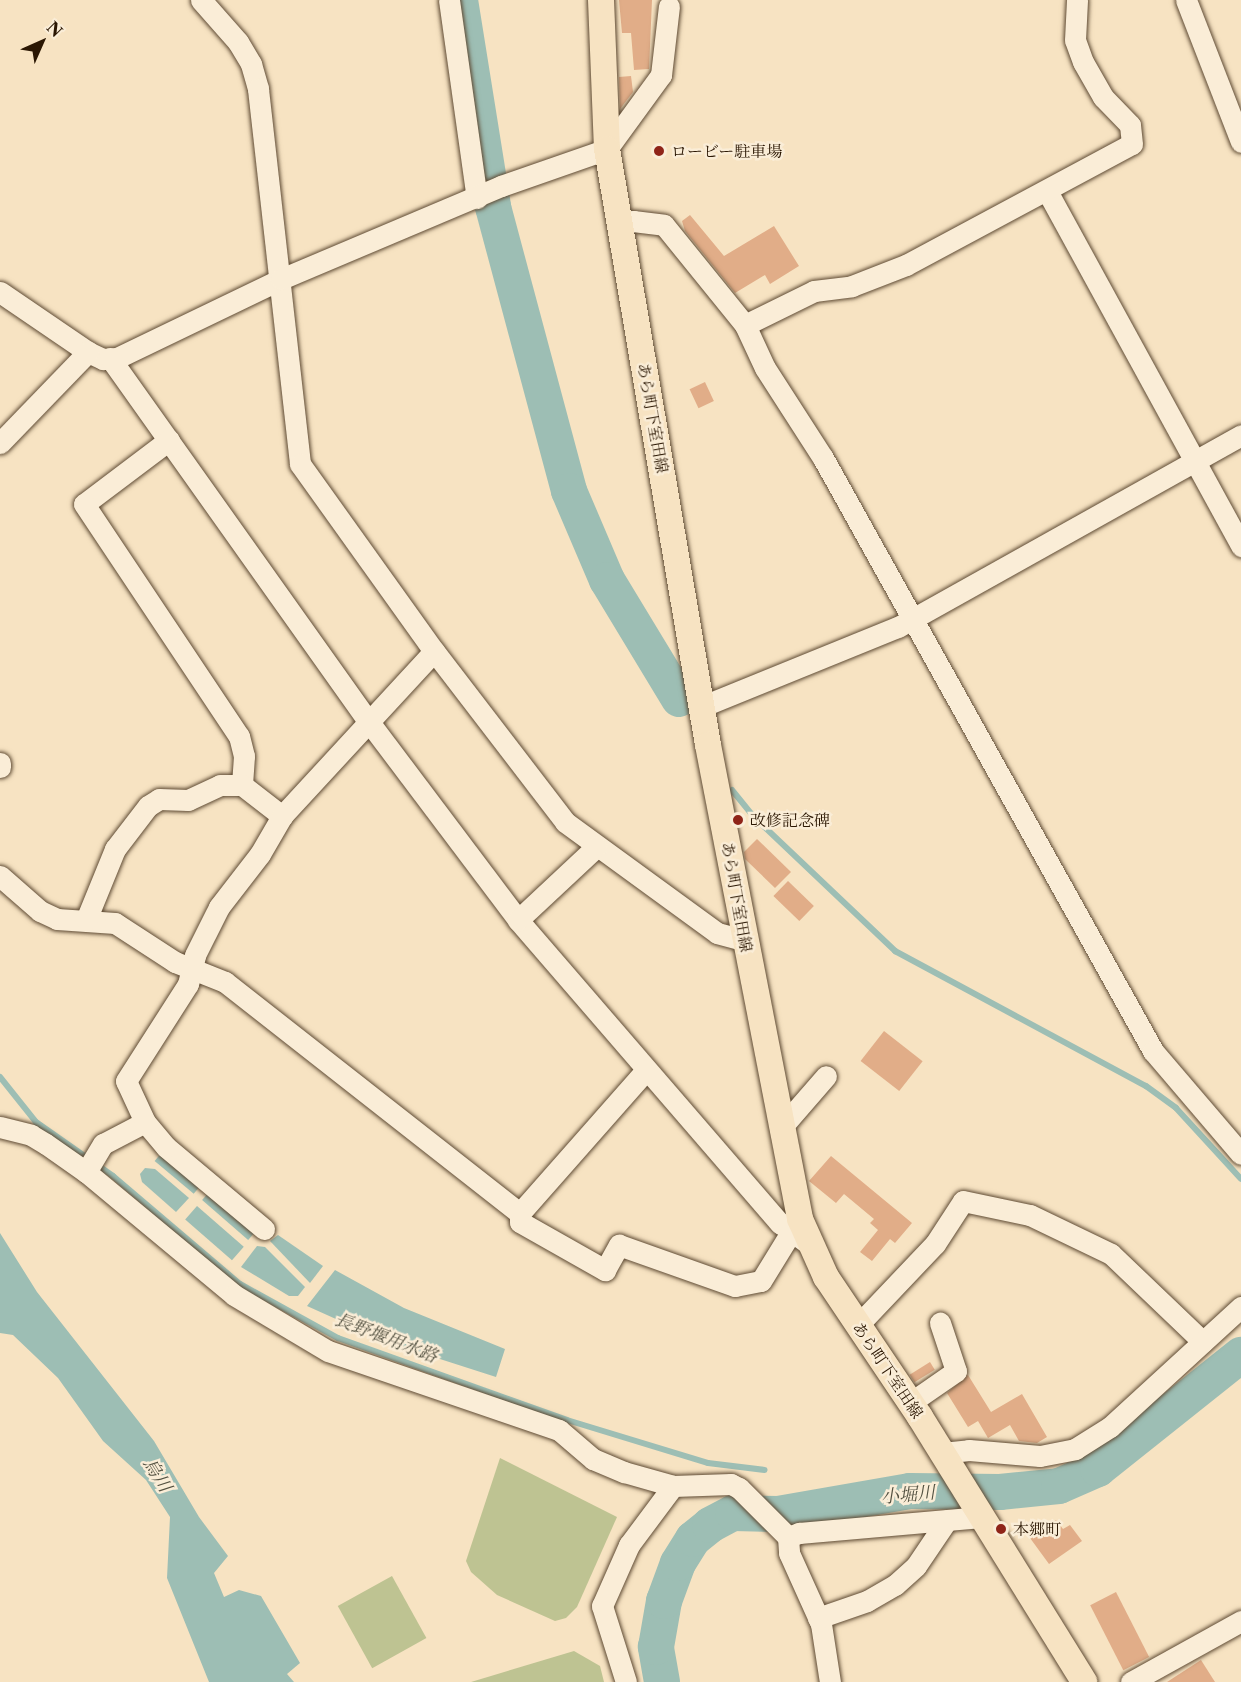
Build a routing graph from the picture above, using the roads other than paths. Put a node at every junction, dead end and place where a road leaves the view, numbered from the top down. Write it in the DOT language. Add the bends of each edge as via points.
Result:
graph roads {
  1 [pos="201,0"];
  2 [pos="449,0"];
  3 [pos="601,0"];
  4 [pos="1077,0"];
  5 [pos="1186,0"];
  6 [pos="669,6"];
  7 [pos="1241,142"];
  8 [pos="607,149"];
  9 [pos="1047,191"];
  10 [pos="488,193"];
  11 [pos="620,225"];
  12 [pos="281,279"];
  13 [pos="0,292"];
  14 [pos="745,325"];
  15 [pos="88,352"];
  16 [pos="110,358"];
  17 [pos="1241,435"];
  18 [pos="169,440"];
  19 [pos="0,443"];
  20 [pos="1195,458"];
  21 [pos="1241,546"];
  22 [pos="913,618"];
  23 [pos="434,651"];
  24 [pos="703,706"];
  25 [pos="369,722"];
  26 [pos="242,785"];
  27 [pos="282,816"];
  28 [pos="596,847"];
  29 [pos="0,876"];
  30 [pos="86,920"];
  31 [pos="518,920"];
  32 [pos="746,941"];
  33 [pos="192,969"];
  34 [pos="646,1070"];
  35 [pos="826,1076"];
  36 [pos="145,1122"];
  37 [pos="0,1127"];
  38 [pos="780,1129"];
  39 [pos="1241,1154"];
  40 [pos="88,1169"];
  41 [pos="520,1213"];
  42 [pos="264,1229"];
  43 [pos="800,1239"];
  44 [pos="1241,1307"];
  45 [pos="940,1323"];
  46 [pos="858,1325"];
  47 [pos="1203,1342"];
  48 [pos="910,1403"];
  49 [pos="945,1458"];
  50 [pos="673,1486"];
  51 [pos="978,1512"];
  52 [pos="947,1520"];
  53 [pos="785,1534"];
  54 [pos="818,1618"];
  55 [pos="1241,1621"];
  56 [pos="626,1682"];
  57 [pos="830,1682"];
  58 [pos="1084,1682"];
  59 [pos="1131,1682"];
  1 -- 12 [label="street" via="238,42 251,64 264,121"];
  2 -- 10 [label="street"];
  3 -- 8 [label="main road, あら町下室田線"];
  4 -- 9 [label="street" via="1076,40 1083,62 1103,97 1130,125 1132,144"];
  5 -- 7 [label="street"];
  6 -- 8 [label="street" via="661,75"];
  8 -- 10 [label="street"];
  8 -- 11 [label="main road, あら町下室田線"];
  9 -- 14 [label="street" via="906,265 852,286 814,291"];
  9 -- 20 [label="street"];
  10 -- 12 [label="street"];
  11 -- 14 [label="street" via="633,221 664,225"];
  11 -- 24 [label="main road, あら町下室田線"];
  12 -- 16 [label="street" via="130,353"];
  12 -- 23 [label="street" via="300,464"];
  13 -- 15 [label="street"];
  14 -- 22 [label="street" via="765,368 795,410"];
  15 -- 16 [label="street"];
  15 -- 19 [label="street"];
  16 -- 18 [label="street"];
  17 -- 20 [label="street"];
  18 -- 25 [label="street"];
  18 -- 26 [label="street" via="84,504 238,736 244,756"];
  20 -- 21 [label="street"];
  20 -- 22 [label="street"];
  22 -- 24 [label="street" via="807,666"];
  22 -- 39 [label="street" via="1153,1051"];
  23 -- 25 [label="street"];
  23 -- 28 [label="street" via="549,804"];
  24 -- 32 [label="main road, あら町下室田線"];
  25 -- 27 [label="street" via="338,751"];
  25 -- 31 [label="street"];
  26 -- 27 [label="street"];
  26 -- 30 [label="street" via="220,785 188,800 159,799 148,806 115,849"];
  27 -- 33 [label="street" via="260,854 219,907"];
  28 -- 31 [label="street"];
  28 -- 32 [label="street" via="717,933"];
  29 -- 30 [label="street" via="40,912 57,920"];
  30 -- 33 [label="street" via="115,923"];
  31 -- 34 [label="street"];
  32 -- 38 [label="main road, あら町下室田線"];
  33 -- 36 [label="street" via="171,1013 126,1081"];
  33 -- 41 [label="street" via="225,982"];
  34 -- 41 [label="street"];
  34 -- 43 [label="street"];
  35 -- 38 [label="street"];
  36 -- 40 [label="street" via="103,1144"];
  36 -- 42 [label="street" via="166,1147"];
  37 -- 40 [label="street" via="31,1135"];
  38 -- 43 [label="main road, あら町下室田線"];
  40 -- 50 [label="street" via="234,1296 328,1351 559,1430 602,1464"];
  41 -- 43 [label="street" via="520,1222 605,1270 619,1245 735,1286 761,1281"];
  43 -- 46 [label="main road, あら町下室田線"];
  44 -- 47 [label="street"];
  45 -- 48 [label="street" via="956,1371"];
  46 -- 47 [label="street" via="935,1244 963,1201 1030,1215 1111,1254"];
  46 -- 48 [label="main road, あら町下室田線"];
  47 -- 49 [label="street" via="1110,1427 1075,1449 1040,1456 969,1450"];
  48 -- 49 [label="main road, あら町下室田線"];
  49 -- 51 [label="main road, あら町下室田線"];
  50 -- 53 [label="street" via="731,1484"];
  50 -- 56 [label="street" via="629,1545 602,1606"];
  51 -- 52 [label="street"];
  51 -- 58 [label="main road, あら町下室田線"];
  52 -- 53 [label="street"];
  52 -- 54 [label="street" via="916,1566 895,1585"];
  53 -- 54 [label="street" via="789,1553"];
  54 -- 57 [label="street"];
  55 -- 59 [label="street"];
}
